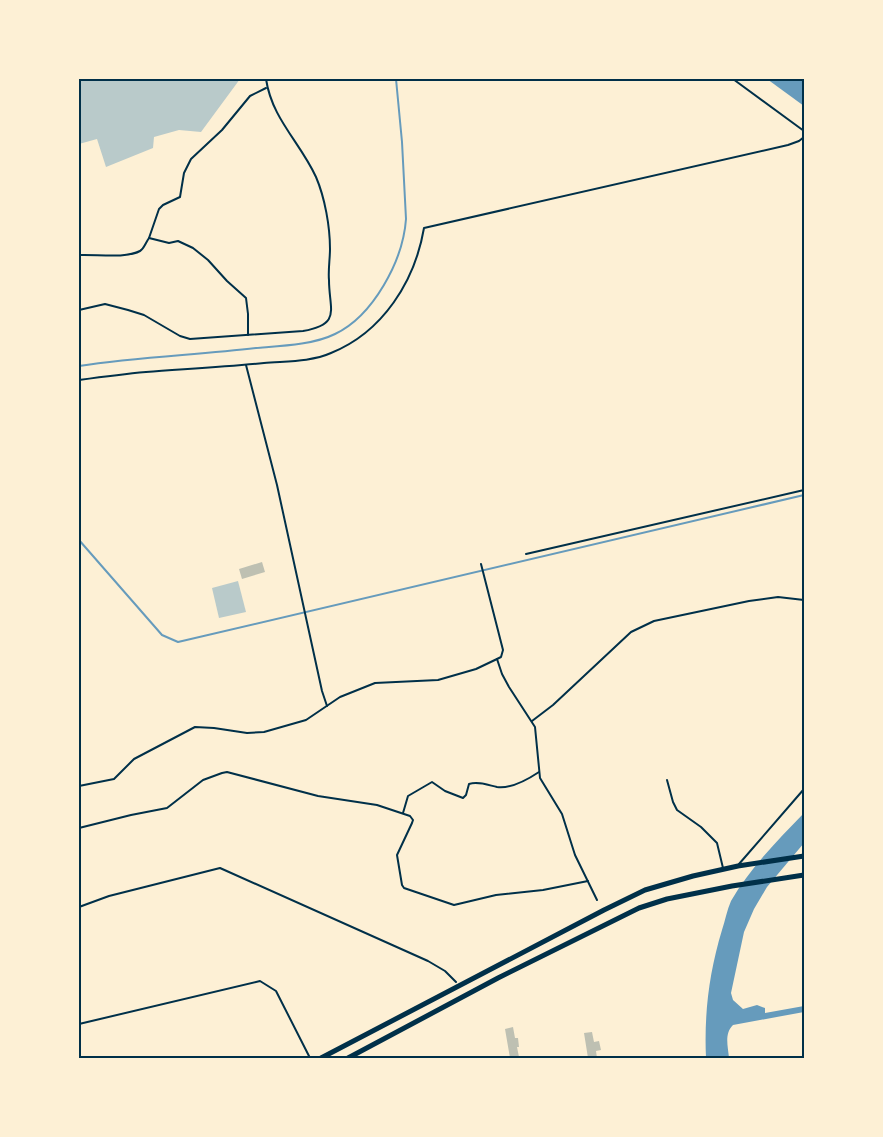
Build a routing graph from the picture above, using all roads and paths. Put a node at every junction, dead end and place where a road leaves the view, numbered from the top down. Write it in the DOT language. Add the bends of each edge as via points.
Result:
graph roads {
  1 [pos="266,79"];
  2 [pos="733,79"];
  3 [pos="267,87"];
  4 [pos="804,131"];
  5 [pos="804,137"];
  6 [pos="149,238"];
  7 [pos="79,255"];
  8 [pos="79,310"];
  9 [pos="248,335"];
  10 [pos="246,365"];
  11 [pos="79,380"];
  12 [pos="804,490"];
  13 [pos="526,554"];
  14 [pos="482,566"];
  15 [pos="804,600"];
  16 [pos="498,659"];
  17 [pos="327,706"];
  18 [pos="532,722"];
  19 [pos="538,772"];
  20 [pos="667,780"];
  21 [pos="79,786"];
  22 [pos="804,789"];
  23 [pos="403,814"];
  24 [pos="79,828"];
  25 [pos="804,856"];
  26 [pos="738,866"];
  27 [pos="723,868"];
  28 [pos="804,875"];
  29 [pos="588,881"];
  30 [pos="597,900"];
  31 [pos="79,907"];
  32 [pos="456,982"];
  33 [pos="79,1024"];
  34 [pos="310,1058"];
  35 [pos="321,1058"];
  36 [pos="348,1058"];
  1 -- 3 [label="lane"];
  2 -- 4 [label="lane"];
  3 -- 6 [label="lane" via="250,96 222,130 191,159 184,173 180,197 163,205"];
  3 -- 9 [label="lane" via="278,116 319,186 329,242 331,312 327,322 316,328"];
  5 -- 10 [label="lane" via="788,145 424,228 417,260 403,290 385,314 360,337 329,354 314,358"];
  6 -- 7 [label="lane" via="143,249 134,253"];
  6 -- 9 [label="lane" via="169,243 178,241 193,248 243,294 247,304"];
  8 -- 9 [label="lane" via="105,304 128,310 190,339"];
  10 -- 11 [label="lane"];
  10 -- 17 [label="lane"];
  12 -- 13 [label="lane"];
  14 -- 16 [label="lane" via="502,650"];
  15 -- 18 [label="lane" via="771,598 675,615 646,624 631,632"];
  16 -- 17 [label="lane" via="438,680 375,683 350,692"];
  16 -- 18 [label="lane" via="509,687"];
  17 -- 21 [label="lane" via="298,723 256,733 195,727 134,759 114,779"];
  18 -- 19 [label="lane" via="536,734"];
  19 -- 23 [label="lane" via="508,786 474,782 469,784 464,798 432,782 408,796"];
  19 -- 29 [label="lane" via="562,814 575,855"];
  20 -- 27 [label="lane" via="677,810 717,843"];
  22 -- 26 [label="lane"];
  23 -- 24 [label="lane" via="377,805 318,796 233,773 222,773 203,780 167,808"];
  23 -- 29 [label="lane" via="413,820 397,855 404,888 454,905"];
  25 -- 26 [label="main road"];
  26 -- 27 [label="main road"];
  27 -- 35 [label="main road" via="645,890"];
  28 -- 36 [label="main road" via="732,886 639,908"];
  29 -- 30 [label="lane"];
  31 -- 32 [label="lane" via="109,896 220,868 428,961"];
  33 -- 34 [label="lane" via="260,981 276,991"];
}
